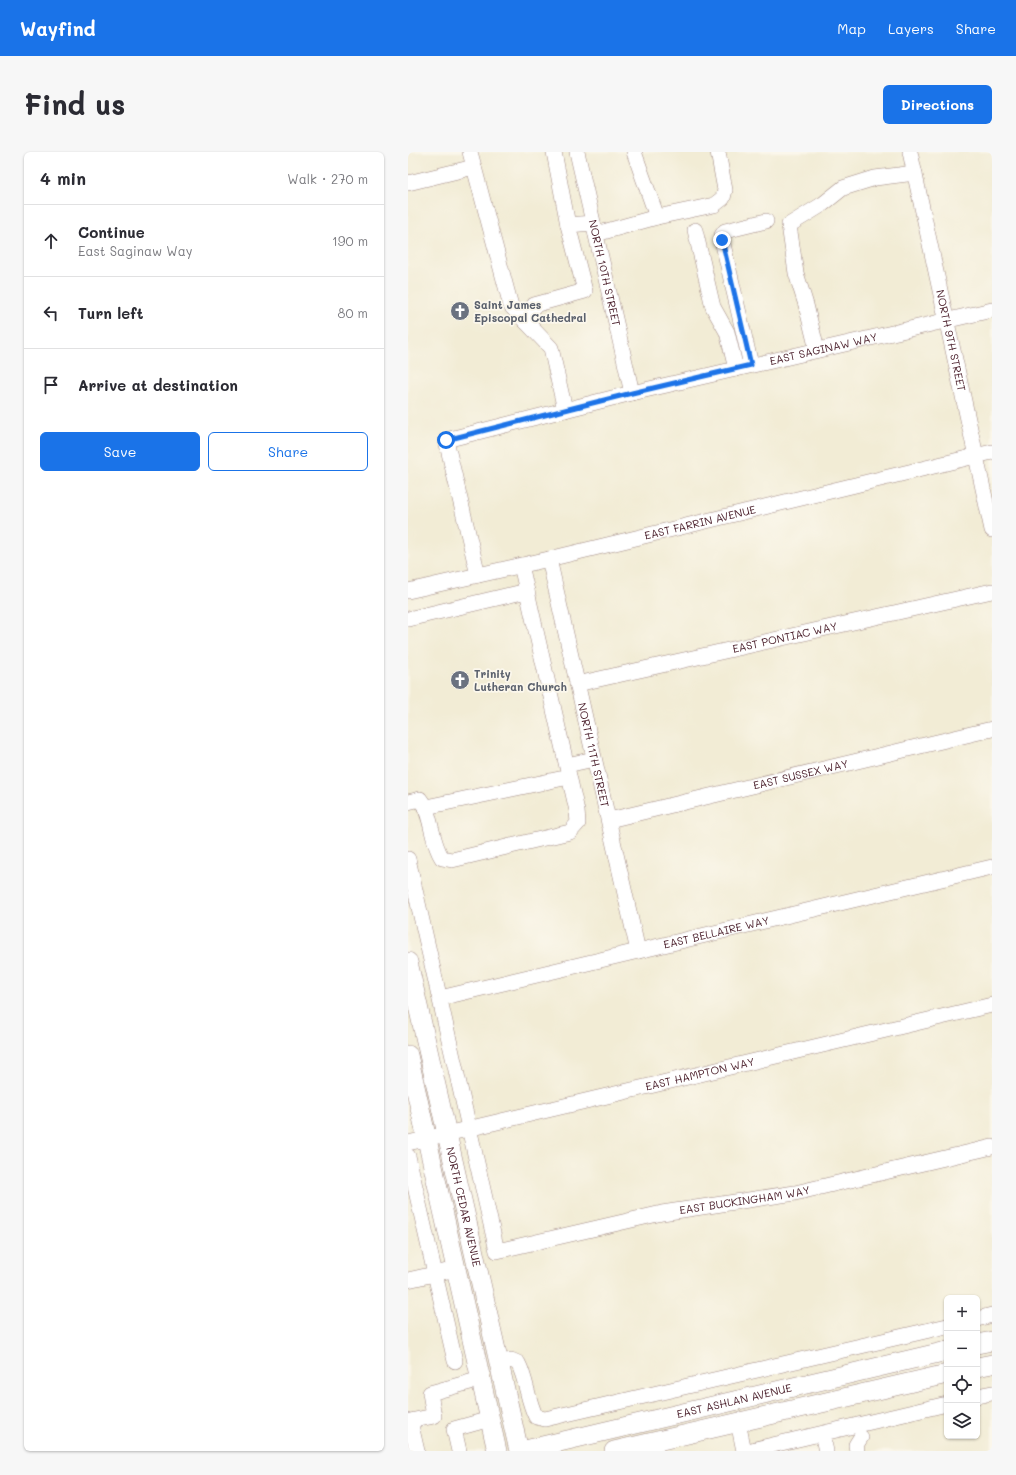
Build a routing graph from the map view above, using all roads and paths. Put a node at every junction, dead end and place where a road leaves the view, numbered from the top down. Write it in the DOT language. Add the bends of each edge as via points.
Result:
graph roads {
  1 [pos="470,152"];
  2 [pos="554,152"];
  3 [pos="577,152"];
  4 [pos="634,152"];
  5 [pos="718,152"];
  6 [pos="910,152"];
  7 [pos="474,167"];
  8 [pos="915,173"];
  9 [pos="408,183"];
  10 [pos="657,218"];
  11 [pos="766,222"];
  12 [pos="568,225"];
  13 [pos="594,228"];
  14 [pos="695,230"];
  15 [pos="992,310"];
  16 [pos="947,320"];
  17 [pos="526,322"];
  18 [pos="817,350"];
  19 [pos="751,365"];
  20 [pos="736,369"];
  21 [pos="632,393"];
  22 [pos="565,410"];
  23 [pos="992,452"];
  24 [pos="976,456"];
  25 [pos="992,530"];
  26 [pos="549,559"];
  27 [pos="521,565"];
  28 [pos="478,575"];
  29 [pos="992,590"];
  30 [pos="408,591"];
  31 [pos="527,591"];
  32 [pos="408,619"];
  33 [pos="577,684"];
  34 [pos="992,729"];
  35 [pos="594,759"];
  36 [pos="568,771"];
  37 [pos="408,802"];
  38 [pos="426,807"];
  39 [pos="608,820"];
  40 [pos="408,859"];
  41 [pos="992,867"];
  42 [pos="638,951"];
  43 [pos="408,962"];
  44 [pos="440,998"];
  45 [pos="992,1005"];
  46 [pos="408,1055"];
  47 [pos="470,1128"];
  48 [pos="446,1134"];
  49 [pos="427,1139"];
  50 [pos="408,1143"];
  51 [pos="992,1147"];
  52 [pos="408,1156"];
  53 [pos="456,1269"];
  54 [pos="434,1274"];
  55 [pos="408,1280"];
  56 [pos="992,1315"];
  57 [pos="980,1318"];
  58 [pos="944,1327"];
  59 [pos="992,1341"];
  60 [pos="980,1343"];
  61 [pos="944,1352"];
  62 [pos="454,1361"];
  63 [pos="499,1363"];
  64 [pos="992,1364"];
  65 [pos="980,1366"];
  66 [pos="944,1375"];
  67 [pos="481,1380"];
  68 [pos="992,1393"];
  69 [pos="980,1395"];
  70 [pos="944,1405"];
  71 [pos="434,1416"];
  72 [pos="490,1419"];
  73 [pos="738,1422"];
  74 [pos="454,1429"];
  75 [pos="822,1434"];
  76 [pos="417,1451"];
  77 [pos="459,1451"];
  78 [pos="497,1451"];
  79 [pos="520,1451"];
  80 [pos="614,1451"];
  81 [pos="746,1451"];
  82 [pos="826,1451"];
  1 -- 7 [label="street"];
  2 -- 12 [label="street"];
  3 -- 13 [label="street, NORTH 10TH STREET"];
  4 -- 10 [label="street"];
  5 -- 10 [label="street" via="725,190 723,198 714,205"];
  6 -- 8 [label="street, NORTH 9TH STREET"];
  7 -- 9 [label="street"];
  7 -- 17 [label="street" via="511,306"];
  8 -- 16 [label="street, NORTH 9TH STREET"];
  8 -- 18 [label="street" via="875,178 843,188 789,226 796,273"];
  10 -- 13 [label="street"];
  11 -- 19 [label="street" via="726,231 722,235"];
  12 -- 13 [label="street"];
  12 -- 17 [label="street" via="585,291 534,305"];
  13 -- 21 [label="street, NORTH 10TH STREET"];
  14 -- 20 [label="street" via="713,307 727,332"];
  15 -- 16 [label="street, EAST SAGINAW WAY"];
  16 -- 18 [label="street, EAST SAGINAW WAY"];
  16 -- 24 [label="street, NORTH 9TH STREET"];
  17 -- 22 [label="street" via="551,348"];
  18 -- 19 [label="street, EAST SAGINAW WAY"];
  19 -- 20 [label="street, EAST SAGINAW WAY"];
  20 -- 21 [label="street, EAST SAGINAW WAY"];
  21 -- 22 [label="street, EAST SAGINAW WAY"];
  22 -- 28 [label="street, EAST SAGINAW WAY" via="446,440"];
  23 -- 24 [label="street, EAST FARRIN AVENUE"];
  24 -- 25 [label="street, NORTH 9TH STREET"];
  24 -- 26 [label="street, EAST FARRIN AVENUE"];
  26 -- 27 [label="street, EAST FARRIN AVENUE"];
  26 -- 33 [label="street, NORTH 11TH STREET"];
  27 -- 28 [label="street, EAST FARRIN AVENUE"];
  27 -- 31 [label="street"];
  28 -- 30 [label="street, EAST FARRIN AVENUE"];
  29 -- 33 [label="street, EAST PONTIAC WAY"];
  31 -- 32 [label="street"];
  31 -- 36 [label="street"];
  33 -- 35 [label="street, NORTH 11TH STREET"];
  34 -- 39 [label="street, EAST SUSSEX WAY"];
  35 -- 36 [label="street"];
  35 -- 39 [label="street, NORTH 11TH STREET"];
  36 -- 38 [label="street"];
  36 -- 38 [label="street" via="578,823 570,832 452,860 442,858 437,850"];
  37 -- 38 [label="street" via="420,799"];
  39 -- 42 [label="street, NORTH 11TH STREET"];
  40 -- 44 [label="street"];
  41 -- 42 [label="street, EAST BELLAIRE WAY"];
  42 -- 44 [label="street, EAST BELLAIRE WAY"];
  43 -- 48 [label="main road, NORTH CEDAR AVENUE"];
  44 -- 47 [label="street"];
  45 -- 47 [label="street, EAST HAMPTON WAY"];
  46 -- 49 [label="main road, NORTH CEDAR AVENUE"];
  47 -- 48 [label="street, EAST HAMPTON WAY"];
  47 -- 51 [label="street, EAST BUCKINGHAM WAY" via="497,1251 662,1213 795,1194"];
  48 -- 49 [label="street, EAST HAMPTON WAY"];
  48 -- 63 [label="main road, NORTH CEDAR AVENUE"];
  49 -- 50 [label="street, EAST HAMPTON WAY"];
  49 -- 53 [label="main road, NORTH CEDAR AVENUE"];
  52 -- 54 [label="street"];
  53 -- 54 [label="street"];
  53 -- 67 [label="main road, NORTH CEDAR AVENUE"];
  54 -- 55 [label="street"];
  54 -- 62 [label="street"];
  56 -- 57 [label="street"];
  58 -- 63 [label="street" via="545,1419 536,1417 531,1408 518,1363 511,1360"];
  59 -- 60 [label="main road"];
  61 -- 79 [label="main road, EAST ASHLAN AVENUE"];
  63 -- 79 [label="main road, NORTH CEDAR AVENUE"];
  64 -- 65 [label="main road"];
  66 -- 73 [label="main road, EAST ASHLAN AVENUE"];
  67 -- 71 [label="street" via="430,1393"];
  67 -- 72 [label="main road, NORTH CEDAR AVENUE"];
  68 -- 69 [label="street"];
  70 -- 75 [label="street"];
  71 -- 74 [label="street"];
  71 -- 76 [label="street" via="410,1422"];
  72 -- 74 [label="street"];
  72 -- 78 [label="main road, NORTH CEDAR AVENUE"];
  73 -- 80 [label="main road, EAST ASHLAN AVENUE"];
  73 -- 81 [label="street"];
  74 -- 77 [label="street"];
  75 -- 81 [label="street"];
  75 -- 82 [label="street"];
}
